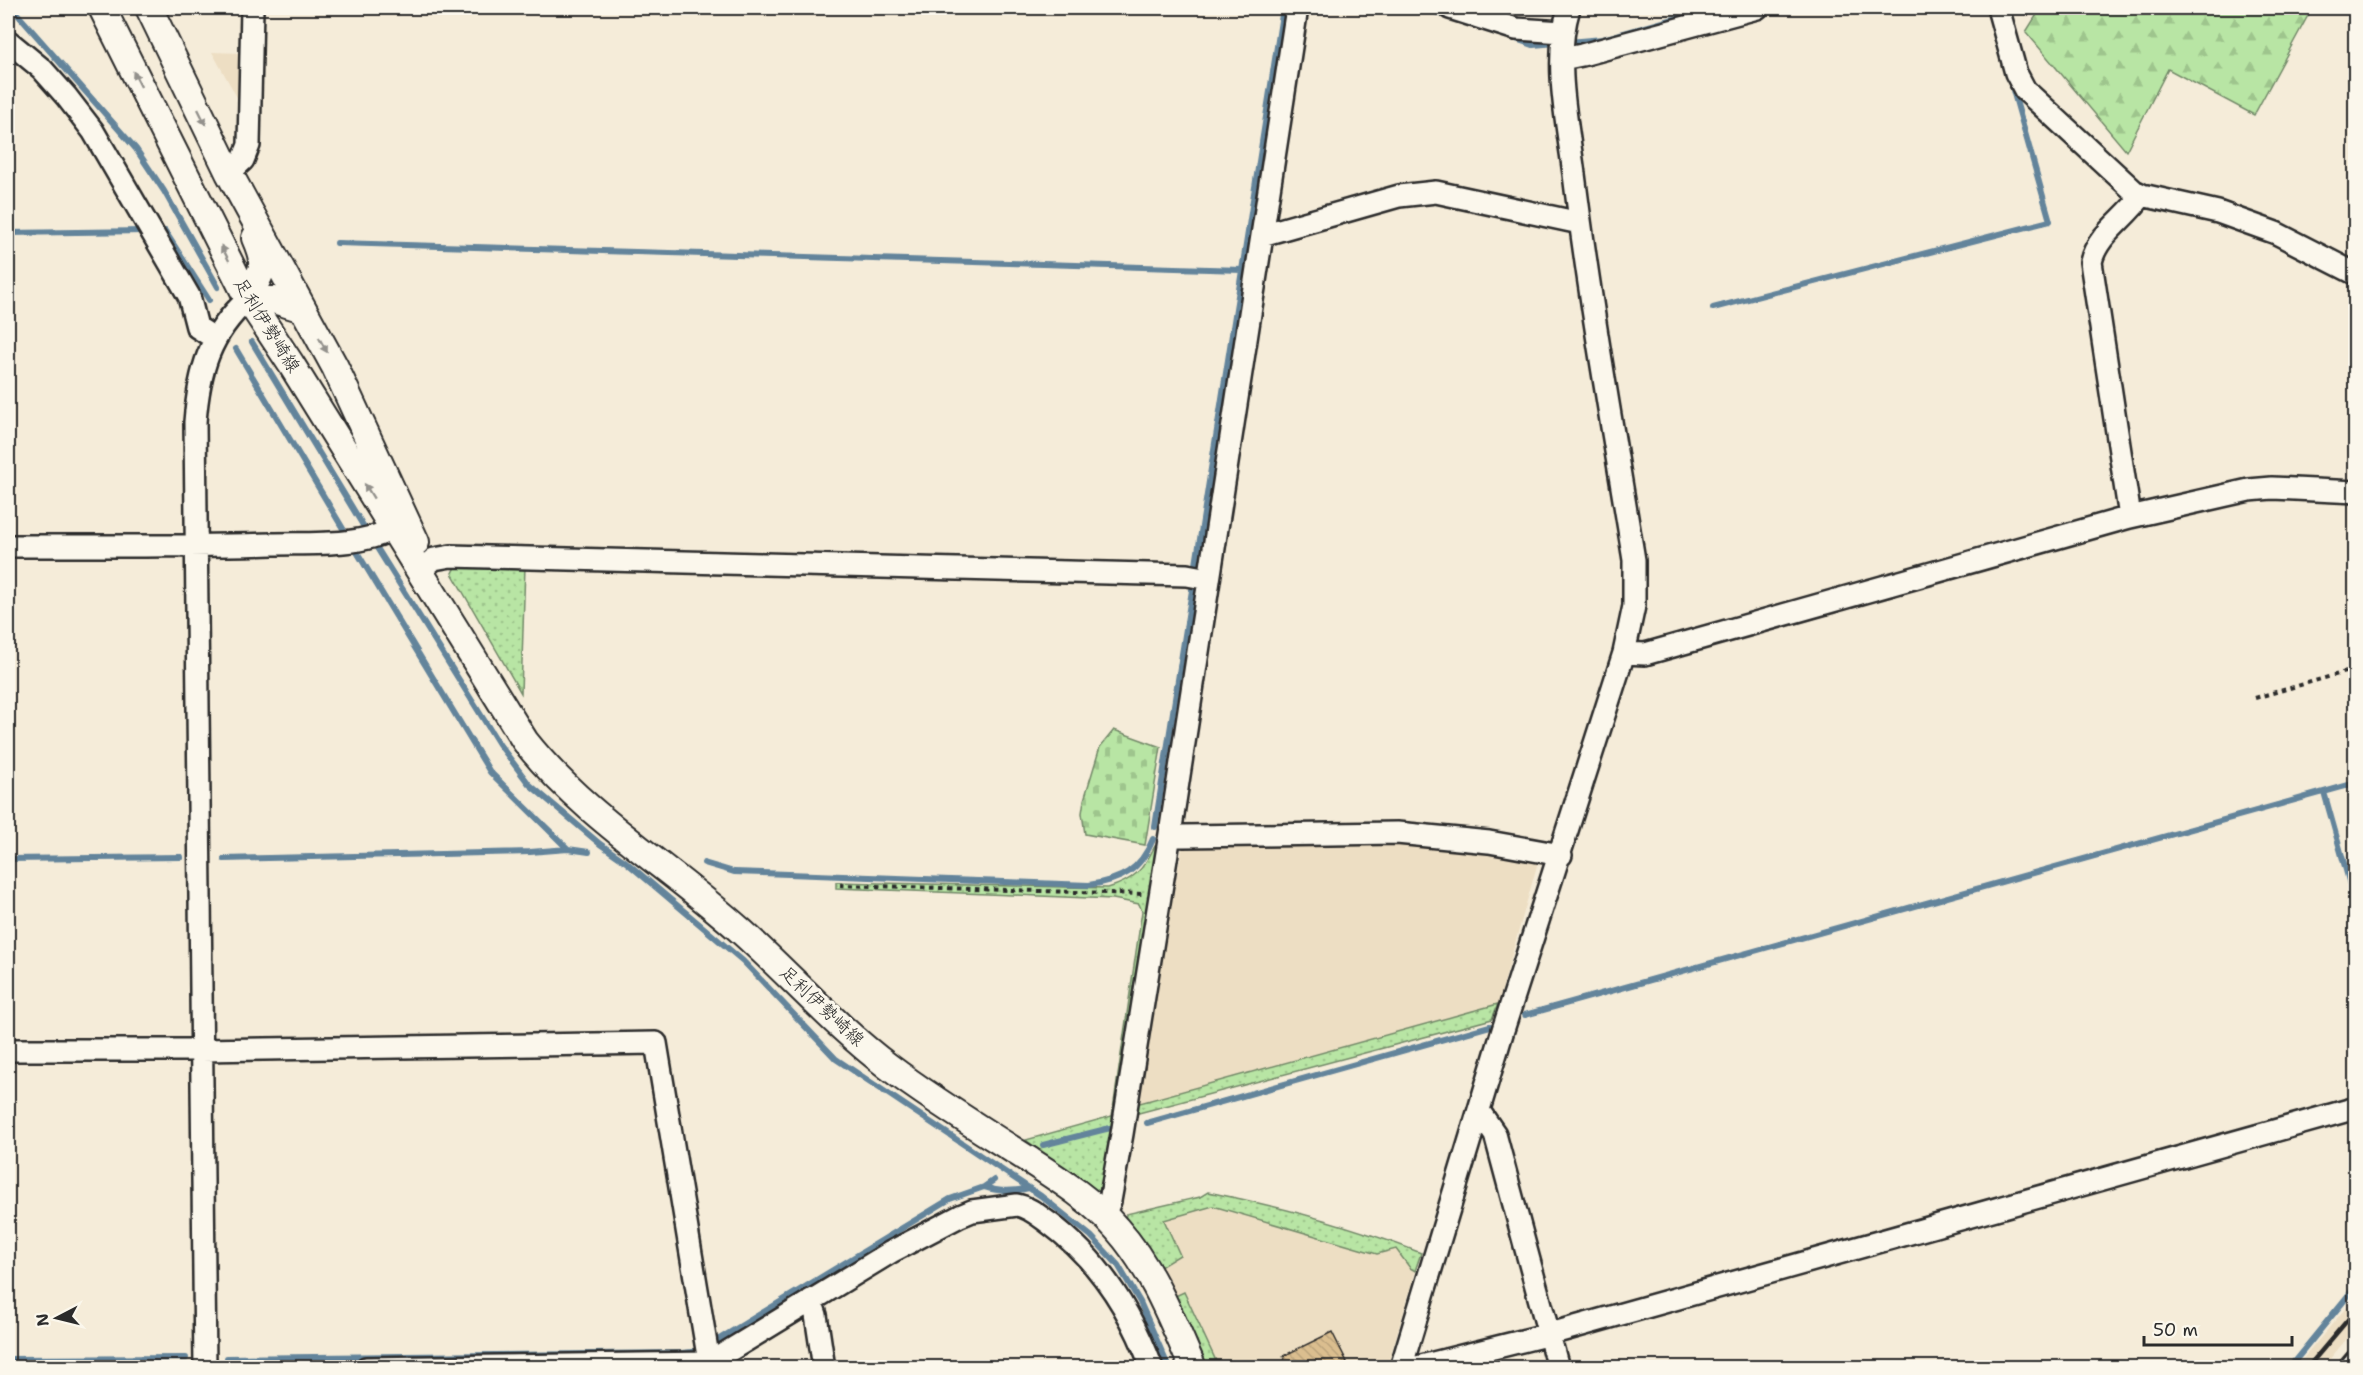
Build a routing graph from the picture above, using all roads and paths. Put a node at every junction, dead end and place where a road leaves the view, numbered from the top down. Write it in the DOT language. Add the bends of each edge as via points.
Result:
graph roads {
  1 [pos="102,8"];
  2 [pos="149,8"];
  3 [pos="252,8"];
  4 [pos="1297,8"];
  5 [pos="1450,8"];
  6 [pos="1569,8"];
  7 [pos="1757,8"];
  8 [pos="1998,8"];
  9 [pos="1563,32"];
  10 [pos="8,41"];
  11 [pos="1562,59"];
  12 [pos="229,173"];
  13 [pos="2142,195"];
  14 [pos="1580,223"];
  15 [pos="1262,235"];
  16 [pos="2354,269"];
  17 [pos="248,299"];
  18 [pos="303,309"];
  19 [pos="214,338"];
  20 [pos="2355,492"];
  21 [pos="2130,517"];
  22 [pos="393,529"];
  23 [pos="8,546"];
  24 [pos="197,546"];
  25 [pos="427,565"];
  26 [pos="1209,579"];
  27 [pos="457,630"];
  28 [pos="1624,653"];
  29 [pos="2355,669"];
  30 [pos="2256,698"];
  31 [pos="1170,834"];
  32 [pos="1561,855"];
  33 [pos="840,885"];
  34 [pos="1160,896"];
  35 [pos="8,1050"];
  36 [pos="202,1050"];
  37 [pos="2355,1108"];
  38 [pos="1479,1111"];
  39 [pos="1104,1215"];
  40 [pos="811,1300"];
  41 [pos="1550,1334"];
  42 [pos="2355,1361"];
  43 [pos="710,1365"];
  44 [pos="205,1368"];
  45 [pos="366,1368"];
  46 [pos="824,1368"];
  47 [pos="1152,1368"];
  48 [pos="1193,1368"];
  49 [pos="1401,1368"];
  50 [pos="1413,1368"];
  51 [pos="1558,1368"];
  52 [pos="2350,1368"];
  17 -- 1 [label="main road, 足利伊勢崎線, one-way"];
  2 -- 12 [label="main road, 足利伊勢崎線, one-way"];
  3 -- 12 [label="street" via="249,145 243,160"];
  4 -- 15 [label="street"];
  5 -- 9 [label="street" via="1516,29"];
  6 -- 9 [label="street"];
  7 -- 11 [label="street"];
  8 -- 13 [label="street" via="2016,73 2025,90"];
  9 -- 11 [label="street"];
  10 -- 19 [label="street" via="42,69 93,131 189,296 197,327"];
  11 -- 14 [label="street"];
  12 -- 17 [label="main road" via="228,186 256,240 262,261 262,271"];
  12 -- 18 [label="main road, 足利伊勢崎線"];
  13 -- 16 [label="street" via="2218,212 2276,232"];
  13 -- 21 [label="street" via="2099,243 2091,262"];
  14 -- 15 [label="street" via="1436,192 1400,196"];
  14 -- 28 [label="street" via="1634,560 1634,606"];
  15 -- 26 [label="street"];
  17 -- 18 [label="main road" via="274,300"];
  17 -- 19 [label="street" via="230,315"];
  22 -- 17 [label="main road, 足利伊勢崎線, one-way"];
  18 -- 25 [label="main road, 足利伊勢崎線, one-way" via="340,378"];
  19 -- 24 [label="street" via="196,403"];
  20 -- 21 [label="street" via="2249,489"];
  21 -- 28 [label="street" via="1645,654"];
  22 -- 24 [label="street" via="382,535 339,542"];
  22 -- 27 [label="main road, 足利伊勢崎線"];
  23 -- 24 [label="street"];
  24 -- 36 [label="street"];
  25 -- 26 [label="street" via="434,559 451,556 1187,575"];
  25 -- 27 [label="main road, 足利伊勢崎線"];
  26 -- 31 [label="street"];
  27 -- 39 [label="main road, 足利伊勢崎線" via="525,741 566,787 741,931 834,1020 890,1067"];
  28 -- 32 [label="street"];
  29 -- 30 [label="path"];
  31 -- 32 [label="street" via="1397,833 1488,842"];
  31 -- 34 [label="street"];
  32 -- 38 [label="street"];
  33 -- 34 [label="path"];
  34 -- 39 [label="street" via="1122,1134"];
  35 -- 36 [label="street"];
  36 -- 43 [label="street" via="656,1042"];
  36 -- 44 [label="street"];
  37 -- 41 [label="street"];
  38 -- 41 [label="street" via="1495,1134"];
  38 -- 49 [label="street"];
  39 -- 48 [label="main road, 足利伊勢崎線" via="1145,1268"];
  40 -- 43 [label="street"];
  40 -- 46 [label="street"];
  40 -- 47 [label="street" via="960,1216 998,1206 1023,1206 1054,1227 1098,1269 1131,1318"];
  41 -- 50 [label="street"];
  41 -- 51 [label="street"];
  42 -- 52 [label="street"];
  43 -- 45 [label="street"];
}
